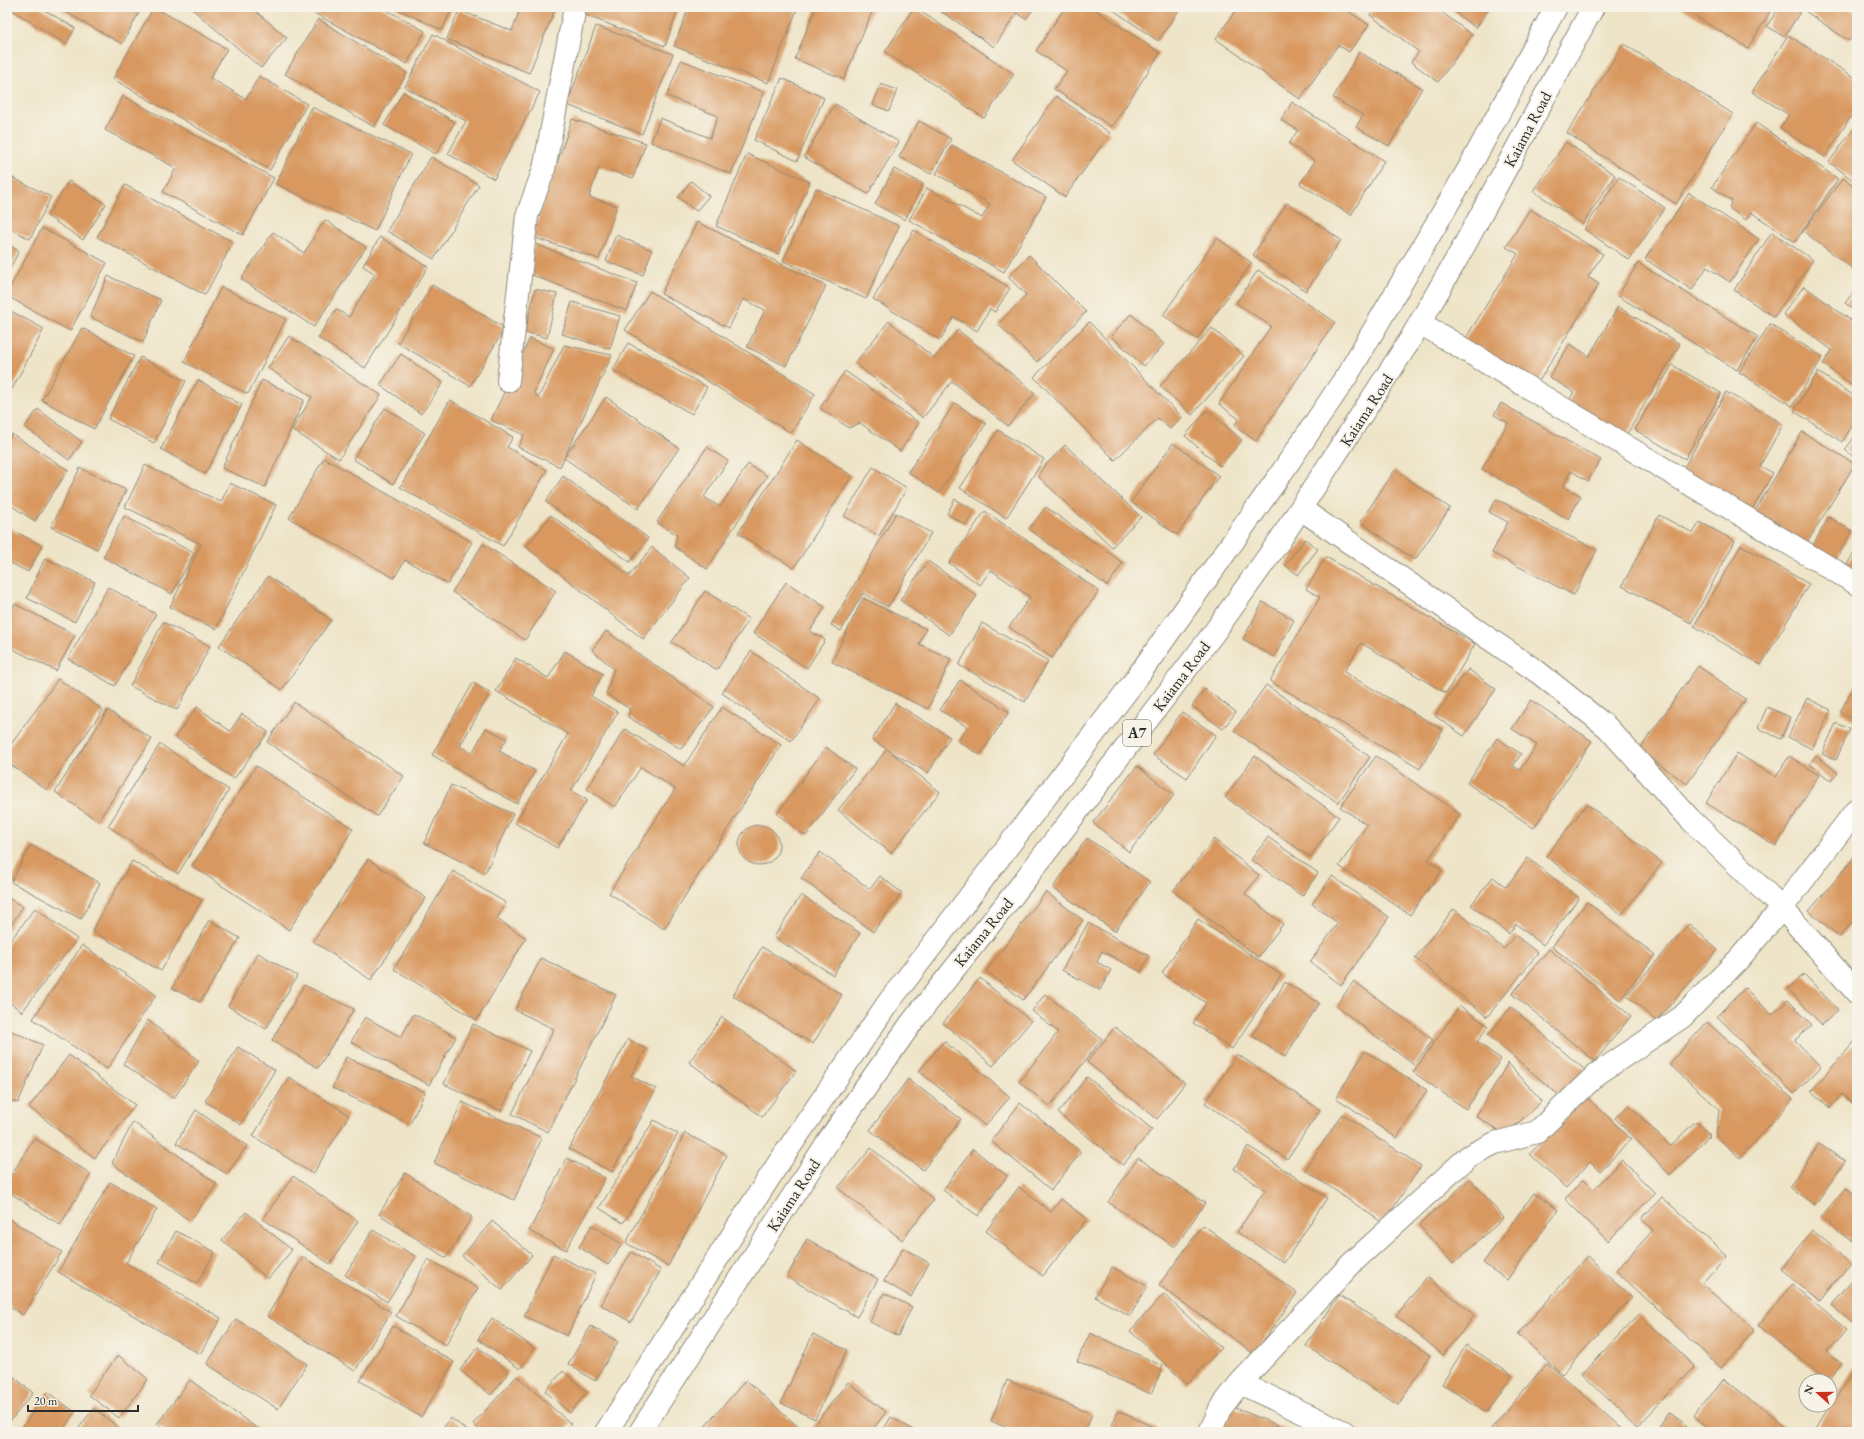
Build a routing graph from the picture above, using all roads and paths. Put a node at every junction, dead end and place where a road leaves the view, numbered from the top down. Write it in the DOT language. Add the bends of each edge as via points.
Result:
graph roads {
  1 [pos="575,7"];
  2 [pos="1556,7"];
  3 [pos="1593,7"];
  4 [pos="1420,323"];
  5 [pos="508,381"];
  6 [pos="1301,509"];
  7 [pos="1857,584"];
  8 [pos="1857,809"];
  9 [pos="1782,908"];
  10 [pos="1857,992"];
  11 [pos="1240,1383"];
  12 [pos="606,1432"];
  13 [pos="640,1432"];
  14 [pos="1210,1432"];
  15 [pos="1344,1432"];
  1 -- 5 [label="main road" via="544,169 527,216"];
  2 -- 12 [label="main road, Kaiama Road / A7" via="1469,168 1348,374 1262,501 1132,683 888,1002 760,1190"];
  3 -- 4 [label="main road, Kaiama Road / A7"];
  4 -- 6 [label="main road, Kaiama Road / A7"];
  4 -- 7 [label="main road"];
  6 -- 9 [label="main road" via="1539,673 1607,727 1690,819"];
  6 -- 13 [label="main road, Kaiama Road / A7" via="1208,640 1014,894 912,1022 822,1150"];
  8 -- 9 [label="main road"];
  9 -- 10 [label="main road"];
  9 -- 11 [label="main road" via="1739,959 1682,1018 1597,1074 1536,1132 1495,1142 1469,1156 1352,1263"];
  11 -- 14 [label="main road" via="1220,1409"];
  11 -- 15 [label="main road"];
}
